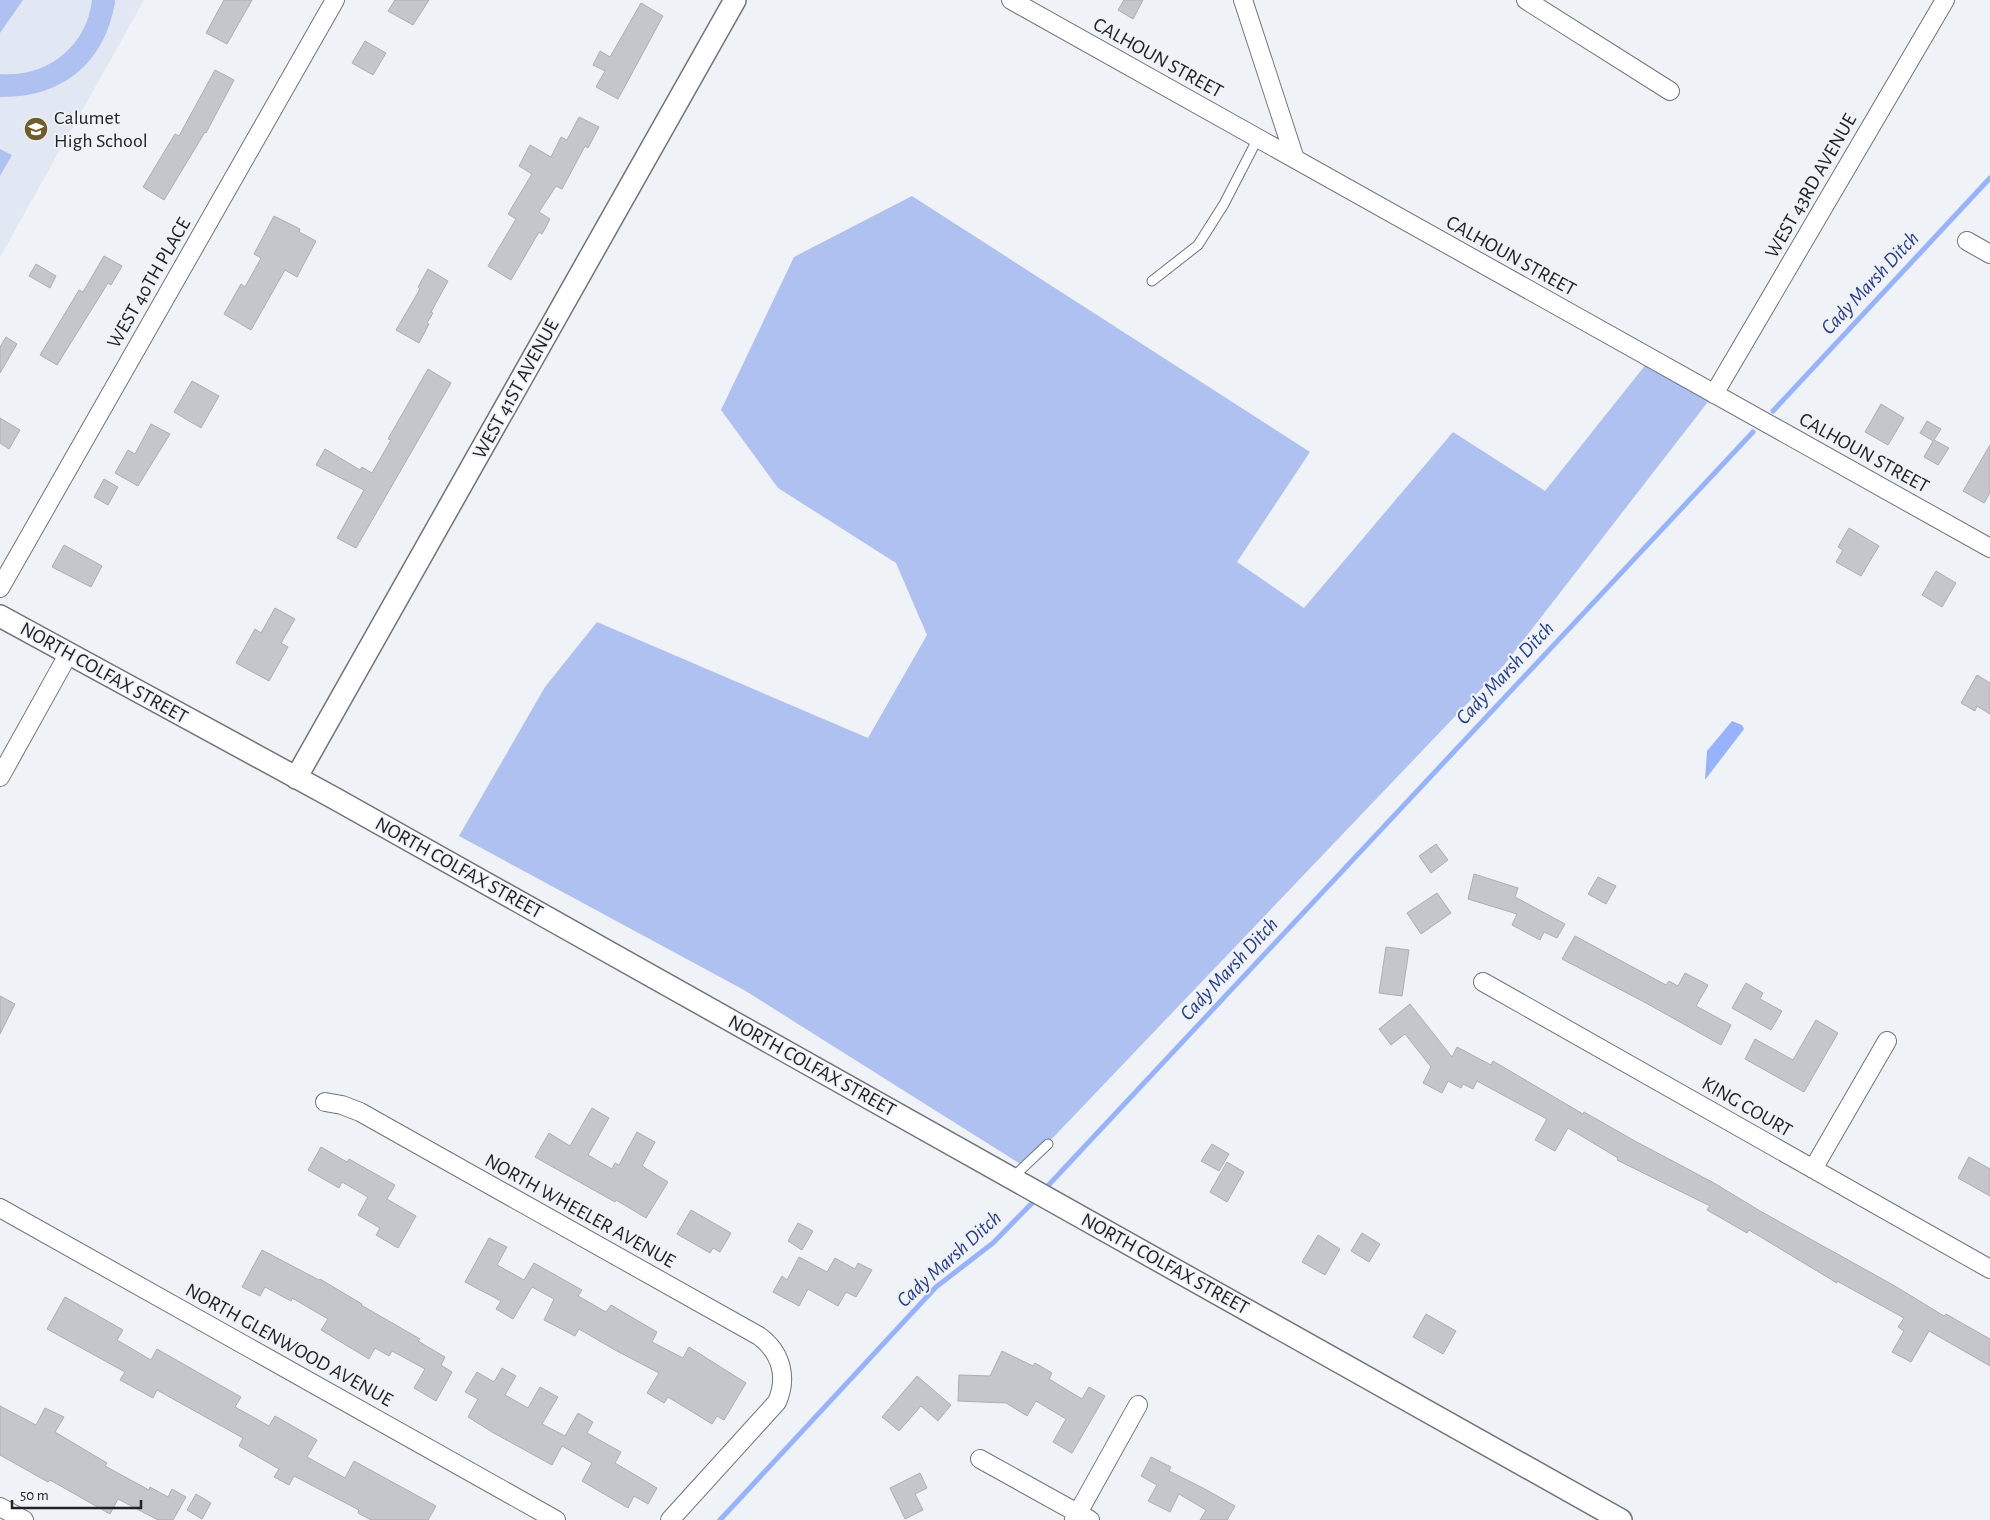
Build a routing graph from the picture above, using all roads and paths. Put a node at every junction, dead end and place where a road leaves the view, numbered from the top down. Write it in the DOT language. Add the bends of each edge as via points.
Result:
graph roads {
  1 [pos="335,0"];
  2 [pos="735,0"];
  3 [pos="1012,0"];
  4 [pos="1244,0"];
  5 [pos="1526,0"];
  6 [pos="1945,0"];
  7 [pos="1670,91"];
  8 [pos="1258,138"];
  9 [pos="1295,159"];
  10 [pos="1967,241"];
  11 [pos="1990,254"];
  12 [pos="1152,280"];
  13 [pos="1714,394"];
  14 [pos="1990,548"];
  15 [pos="0,588"];
  16 [pos="0,616"];
  17 [pos="69,653"];
  18 [pos="0,776"];
  19 [pos="296,778"];
  20 [pos="1483,982"];
  21 [pos="1887,1041"];
  22 [pos="325,1102"];
  23 [pos="1048,1144"];
  24 [pos="1813,1168"];
  25 [pos="1018,1172"];
  26 [pos="0,1208"];
  27 [pos="1990,1269"];
  28 [pos="1138,1405"];
  29 [pos="980,1459"];
  30 [pos="0,1506"];
  31 [pos="1080,1518"];
  32 [pos="24,1520"];
  33 [pos="556,1520"];
  34 [pos="670,1520"];
  35 [pos="1621,1520"];
  1 -- 15 [label="street, WEST 40TH PLACE"];
  2 -- 19 [label="street, WEST 41ST AVENUE"];
  3 -- 8 [label="street, CALHOUN STREET"];
  4 -- 9 [label="street"];
  5 -- 7 [label="street"];
  6 -- 13 [label="street, WEST 43RD AVENUE"];
  8 -- 9 [label="street, CALHOUN STREET"];
  8 -- 12 [label="lane" via="1224,204 1198,245"];
  9 -- 13 [label="street, CALHOUN STREET"];
  10 -- 11 [label="street"];
  13 -- 14 [label="street, CALHOUN STREET"];
  16 -- 17 [label="street, NORTH COLFAX STREET"];
  17 -- 18 [label="street"];
  17 -- 19 [label="street, NORTH COLFAX STREET"];
  19 -- 25 [label="street, NORTH COLFAX STREET" via="991,1166"];
  20 -- 24 [label="street, KING COURT"];
  21 -- 24 [label="street"];
  22 -- 34 [label="street, NORTH WHEELER AVENUE" via="360,1112 759,1336 774,1349 783,1376 777,1402"];
  23 -- 25 [label="lane"];
  24 -- 27 [label="street, KING COURT"];
  25 -- 35 [label="street, NORTH COLFAX STREET" via="1064,1207"];
  26 -- 33 [label="street, NORTH GLENWOOD AVENUE"];
  28 -- 31 [label="street"];
  29 -- 31 [label="street"];
  30 -- 32 [label="street"];
}
